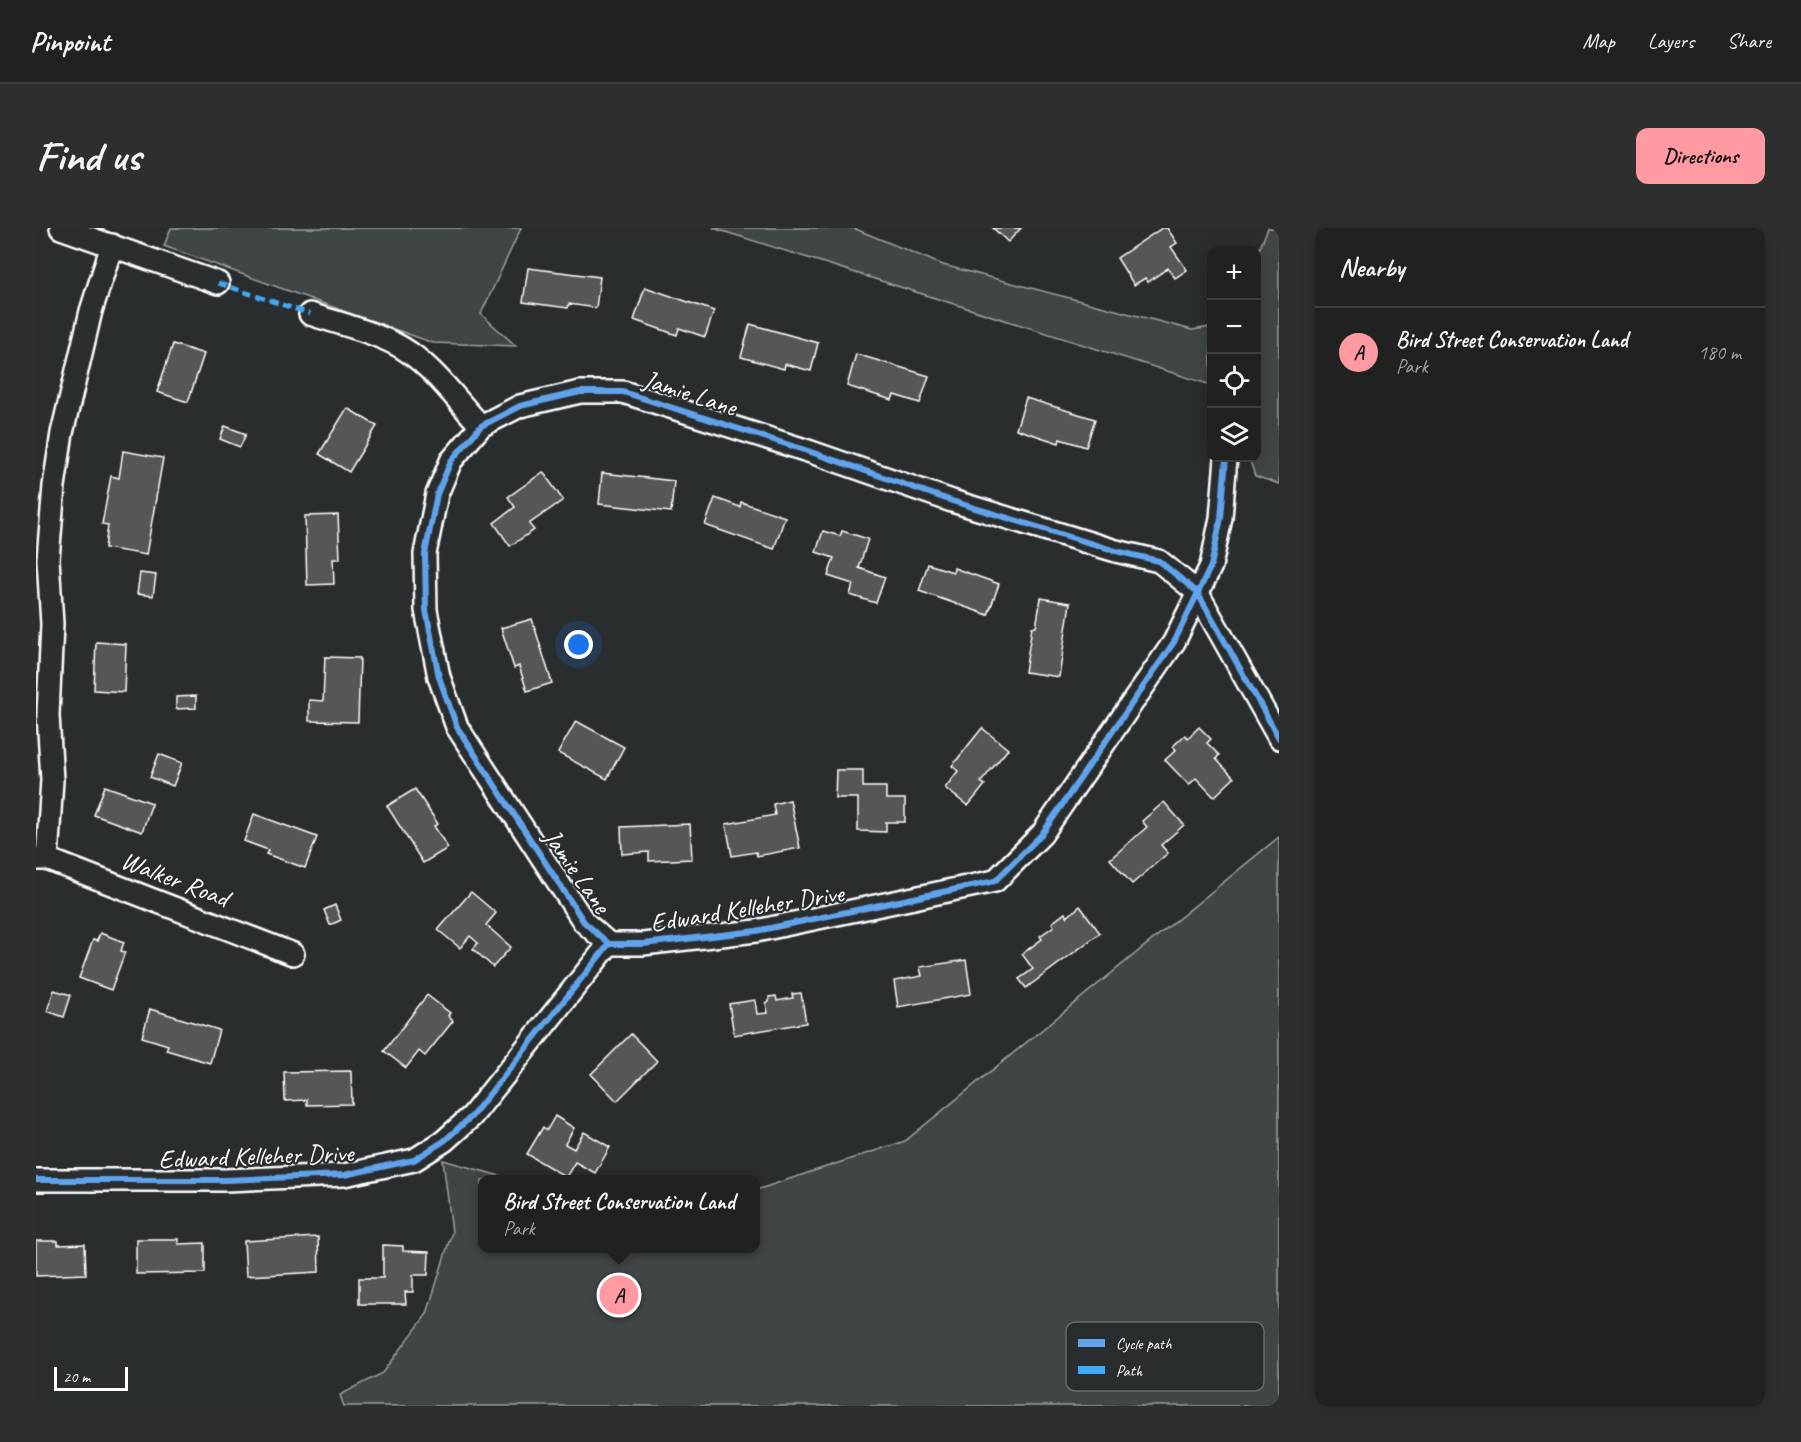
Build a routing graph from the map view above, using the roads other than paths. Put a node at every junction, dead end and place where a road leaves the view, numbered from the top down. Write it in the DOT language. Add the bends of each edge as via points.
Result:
graph roads {
  1 [pos="61,228"];
  2 [pos="112,245"];
  3 [pos="218,283"];
  4 [pos="310,314"];
  5 [pos="481,426"];
  6 [pos="1226,462"];
  7 [pos="1197,592"];
  8 [pos="1279,738"];
  9 [pos="42,859"];
  10 [pos="609,944"];
  11 [pos="293,954"];
  12 [pos="36,1180"];
  1 -- 2 [label="street"];
  2 -- 3 [label="street"];
  2 -- 9 [label="street" via="77,368 54,486 48,559 52,780"];
  4 -- 5 [label="street" via="389,341 408,352"];
  5 -- 7 [label="street, Jamie Lane" via="520,406 554,397 580,392 622,392 963,505 1159,561"];
  5 -- 10 [label="street, Jamie Lane" via="451,461 436,494 425,554 426,610 439,677 457,727 584,922"];
  6 -- 7 [label="street, Edward Kelleher Drive" via="1221,518 1211,566"];
  7 -- 8 [label="street"];
  7 -- 10 [label="street, Edward Kelleher Drive" via="1174,642 1042,834 995,881 756,931"];
  9 -- 11 [label="street, Walker Road"];
  10 -- 12 [label="street, Edward Kelleher Drive" via="472,1116 414,1160 344,1175"];
}
